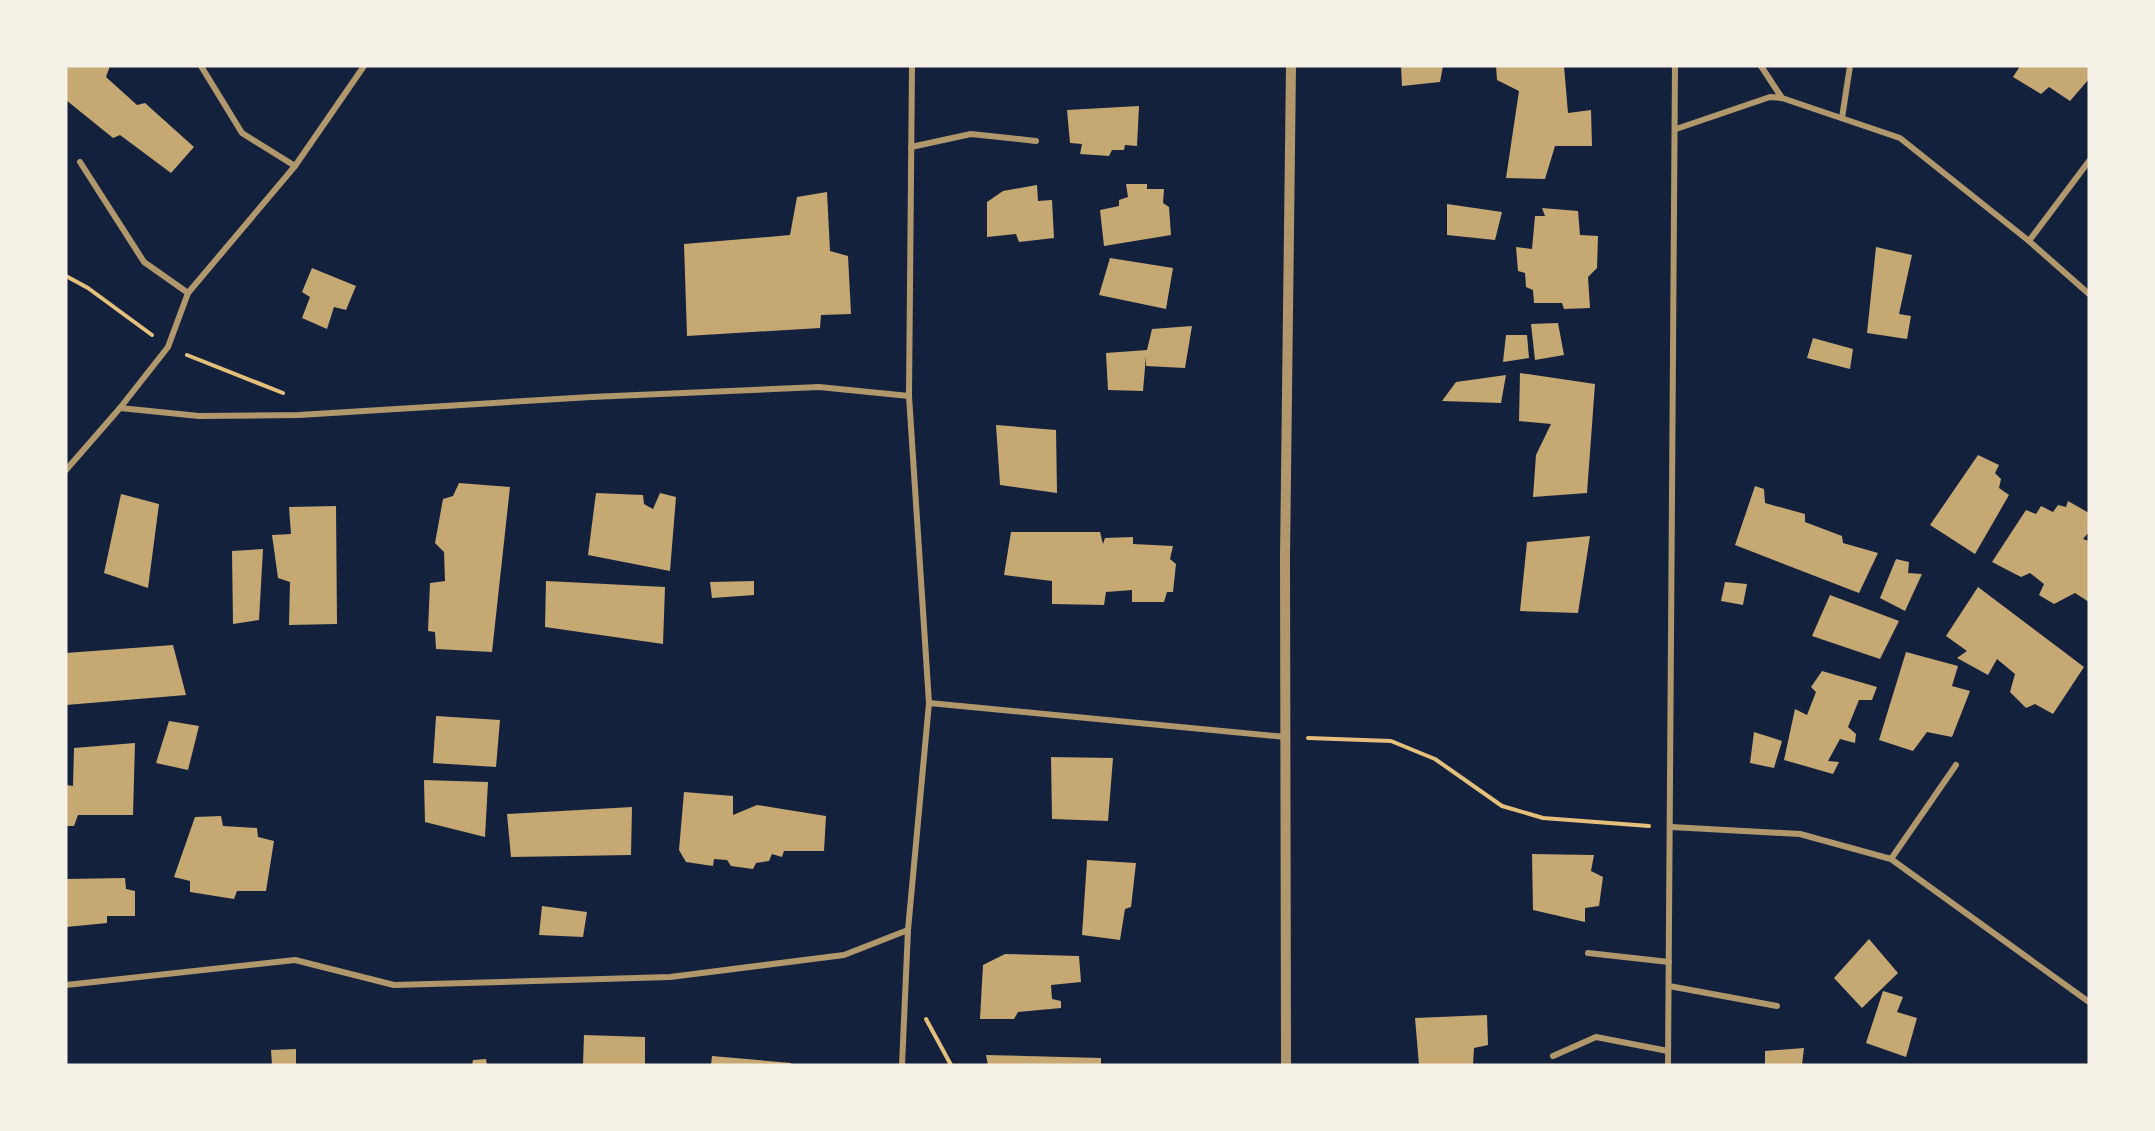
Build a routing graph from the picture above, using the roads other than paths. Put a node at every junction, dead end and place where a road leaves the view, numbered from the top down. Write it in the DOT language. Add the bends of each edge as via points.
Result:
graph roads {
  1 [pos="201,66"];
  2 [pos="364,66"];
  3 [pos="912,66"];
  4 [pos="1291,66"];
  5 [pos="1675,66"];
  6 [pos="1761,66"];
  7 [pos="1850,66"];
  8 [pos="1782,98"];
  9 [pos="1842,118"];
  10 [pos="1676,129"];
  11 [pos="1036,141"];
  12 [pos="911,147"];
  13 [pos="2089,160"];
  14 [pos="80,162"];
  15 [pos="295,166"];
  16 [pos="2029,242"];
  17 [pos="188,293"];
  18 [pos="2089,294"];
  19 [pos="909,396"];
  20 [pos="120,408"];
  21 [pos="66,470"];
  22 [pos="929,703"];
  23 [pos="1286,737"];
  24 [pos="1956,765"];
  25 [pos="1671,827"];
  26 [pos="1891,859"];
  27 [pos="908,930"];
  28 [pos="1588,953"];
  29 [pos="1669,962"];
  30 [pos="66,985"];
  31 [pos="1669,986"];
  32 [pos="2089,1002"];
  33 [pos="1777,1006"];
  34 [pos="1668,1051"];
  35 [pos="1553,1056"];
  36 [pos="902,1065"];
  37 [pos="1286,1065"];
  38 [pos="1668,1065"];
  1 -- 15 [label="street" via="242,133"];
  2 -- 15 [label="street"];
  3 -- 12 [label="street"];
  4 -- 23 [label="street"];
  5 -- 10 [label="street"];
  6 -- 8 [label="street"];
  7 -- 9 [label="street"];
  8 -- 9 [label="street"];
  8 -- 10 [label="street" via="1770,97"];
  9 -- 16 [label="street" via="1900,138"];
  10 -- 25 [label="street"];
  11 -- 12 [label="street" via="971,134"];
  12 -- 19 [label="street"];
  13 -- 16 [label="street"];
  14 -- 17 [label="street" via="144,262"];
  15 -- 17 [label="street"];
  16 -- 18 [label="street"];
  17 -- 20 [label="street" via="168,347"];
  19 -- 20 [label="street" via="819,387 299,415 199,416"];
  19 -- 22 [label="street"];
  20 -- 21 [label="street"];
  22 -- 23 [label="street"];
  22 -- 27 [label="street"];
  23 -- 37 [label="street"];
  24 -- 26 [label="street"];
  25 -- 26 [label="street" via="1800,834"];
  25 -- 29 [label="street"];
  26 -- 32 [label="street"];
  27 -- 30 [label="street" via="844,955 670,977 394,985 295,960"];
  27 -- 36 [label="street"];
  28 -- 29 [label="street"];
  29 -- 31 [label="street"];
  31 -- 33 [label="street"];
  31 -- 34 [label="street"];
  34 -- 35 [label="street" via="1596,1037"];
  34 -- 38 [label="street"];
}
